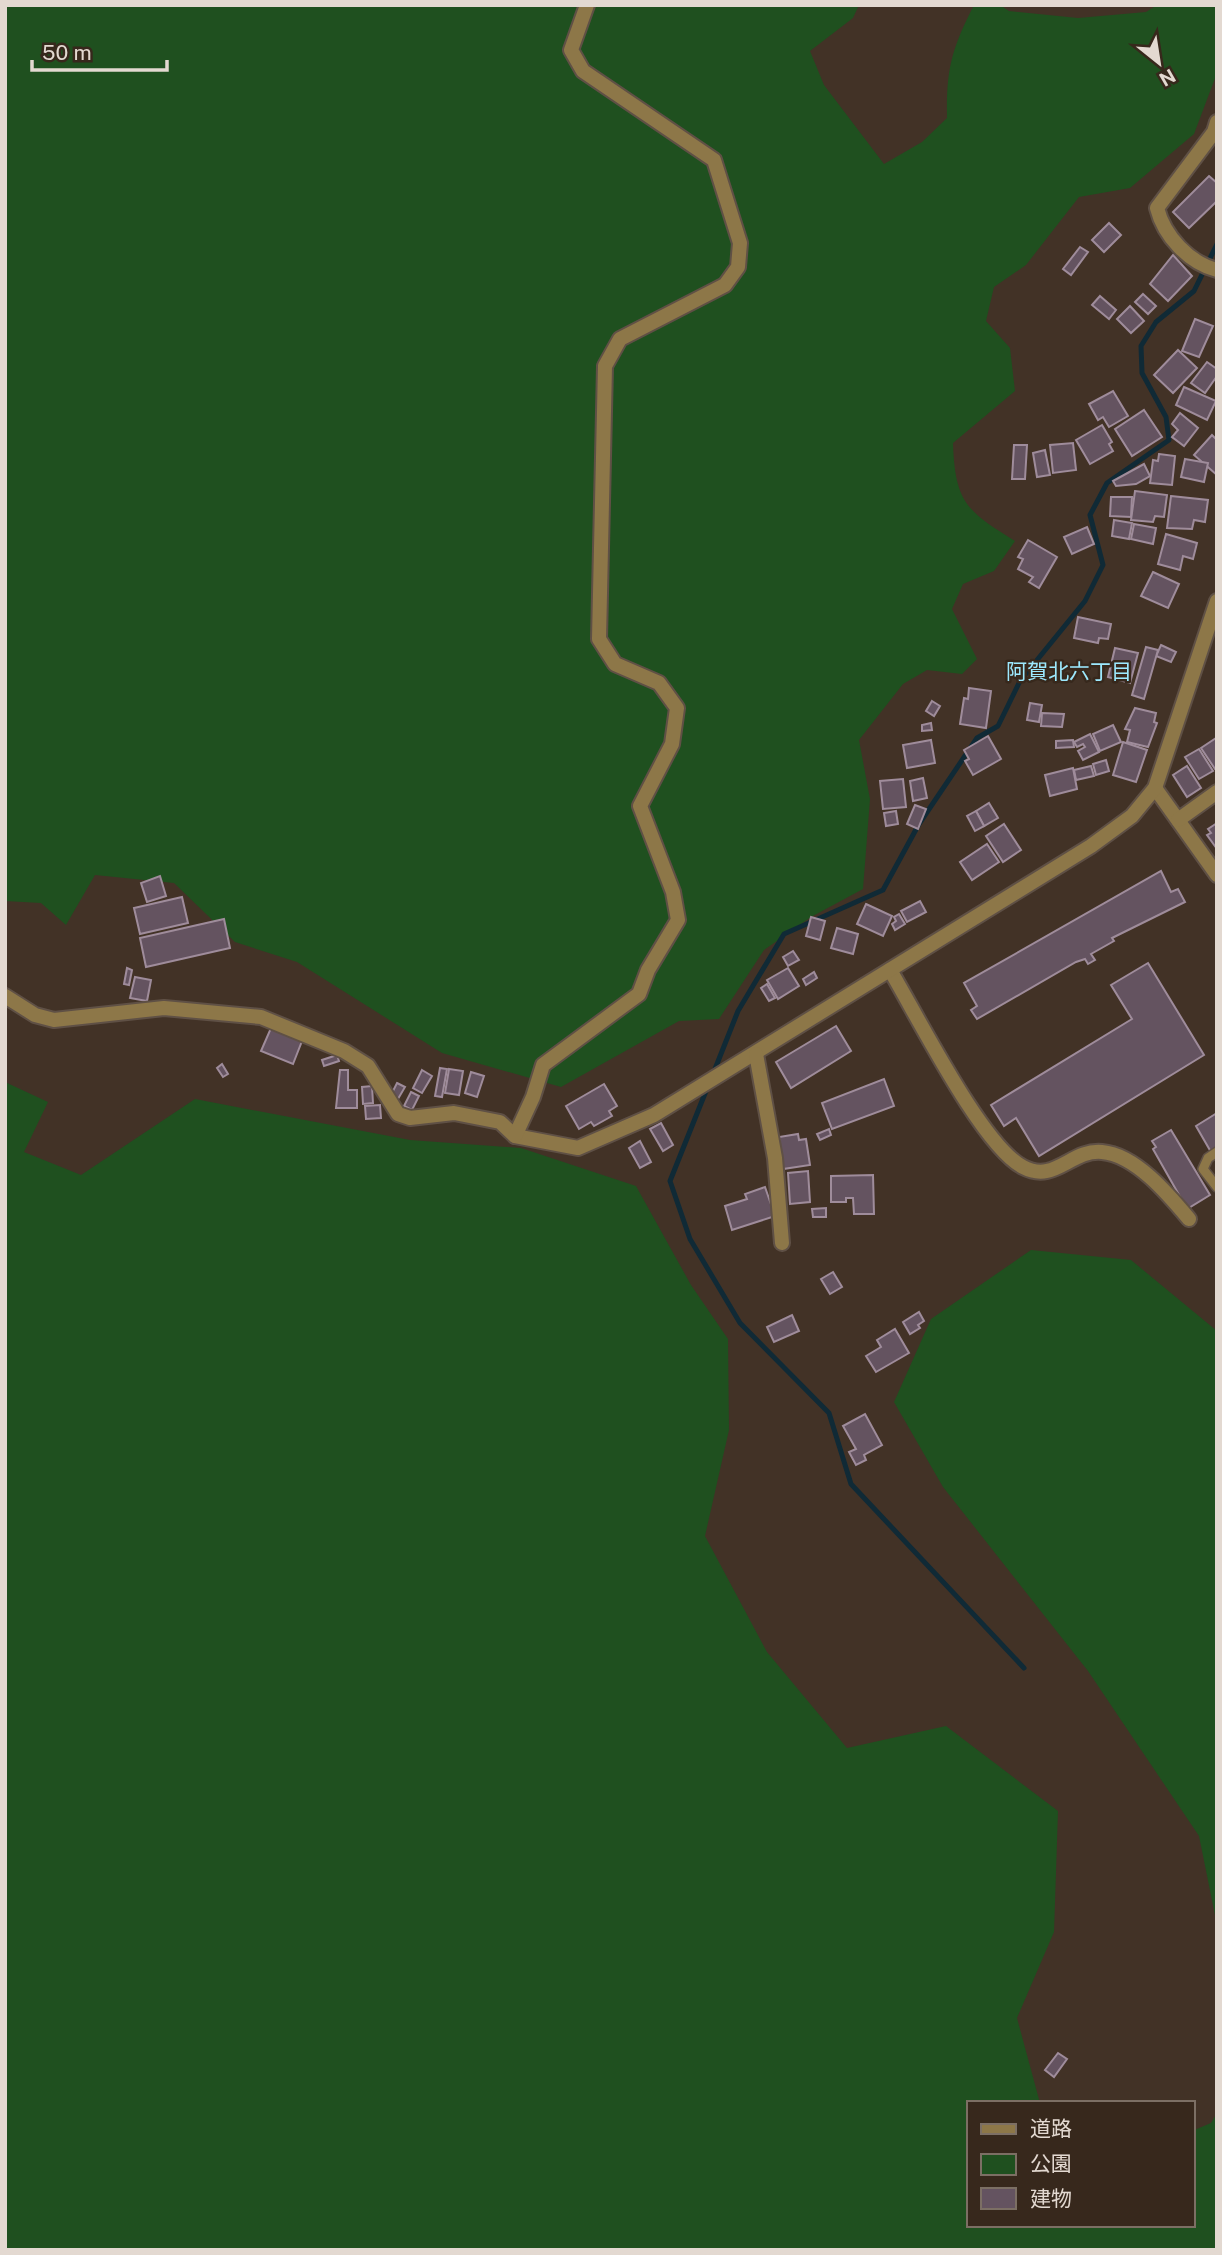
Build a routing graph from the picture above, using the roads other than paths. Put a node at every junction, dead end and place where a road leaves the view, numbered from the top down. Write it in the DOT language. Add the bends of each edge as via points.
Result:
graph roads {
  1 [pos="587,5"];
  2 [pos="1217,122"];
  3 [pos="1217,270"];
  4 [pos="1217,601"];
  5 [pos="1217,634"];
  6 [pos="1201,644"];
  7 [pos="1155,788"];
  8 [pos="1217,792"];
  9 [pos="1178,820"];
  10 [pos="1217,875"];
  11 [pos="890,970"];
  12 [pos="5,996"];
  13 [pos="756,1054"];
  14 [pos="515,1136"];
  15 [pos="1217,1152"];
  16 [pos="1217,1187"];
  17 [pos="1189,1219"];
  18 [pos="782,1243"];
  1 -- 14 [label="street" via="571,50 583,71 714,160 740,243 737,267 725,285 620,339 605,366 598,639 615,664 659,683 677,708 671,744 640,806 674,892 678,920 639,994 543,1065"];
  2 -- 3 [label="street" via="1157,208 1161,225 1197,265"];
  4 -- 6 [label="street"];
  5 -- 6 [label="street"];
  6 -- 7 [label="street"];
  7 -- 9 [label="street"];
  7 -- 11 [label="street" via="1132,816 1091,846"];
  8 -- 9 [label="street"];
  9 -- 10 [label="street"];
  11 -- 13 [label="street"];
  11 -- 17 [label="street" via="983,1128 1008,1157 1038,1173 1102,1152 1119,1157 1162,1187"];
  12 -- 14 [label="street" via="35,1015 54,1020 164,1008 261,1017 344,1051 368,1066 398,1114 410,1118 454,1113 500,1122"];
  13 -- 14 [label="street" via="654,1115 578,1148"];
  13 -- 18 [label="street" via="775,1158"];
  15 -- 16 [label="lane" via="1203,1168"];
}
